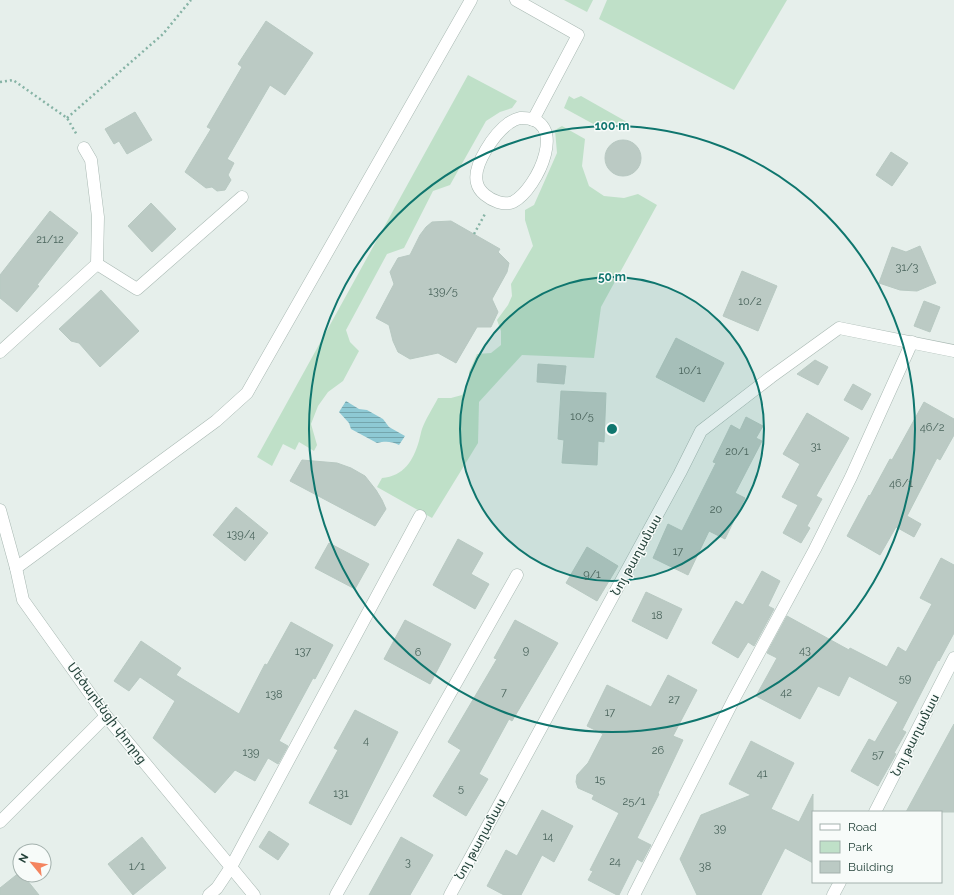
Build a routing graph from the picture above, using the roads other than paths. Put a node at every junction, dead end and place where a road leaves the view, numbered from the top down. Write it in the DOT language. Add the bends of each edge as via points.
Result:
graph roads {
  1 [pos="471,0"];
  2 [pos="516,0"];
  3 [pos="533,120"];
  4 [pos="84,148"];
  5 [pos="242,197"];
  6 [pos="97,264"];
  7 [pos="912,342"];
  8 [pos="954,351"];
  9 [pos="0,352"];
  10 [pos="0,510"];
  11 [pos="420,516"];
  12 [pos="16,568"];
  13 [pos="517,575"];
  14 [pos="954,658"];
  15 [pos="106,716"];
  16 [pos="876,811"];
  17 [pos="0,822"];
  18 [pos="231,867"];
  19 [pos="839,883"];
  20 [pos="209,895"];
  21 [pos="254,895"];
  22 [pos="336,895"];
  23 [pos="450,895"];
  24 [pos="634,895"];
  25 [pos="833,895"];
  1 -- 12 [label="street" via="247,393 216,421"];
  2 -- 3 [label="street" via="578,35"];
  3 -- 3 [label="street" via="520,118 510,122 493,140 480,163 476,182 480,190 492,200 504,204 520,197 543,161 547,137 544,129"];
  4 -- 6 [label="street" via="91,160 98,217"];
  5 -- 6 [label="street" via="137,289"];
  6 -- 9 [label="street"];
  7 -- 8 [label="street, Նոյ թաղամաս"];
  7 -- 23 [label="street, Նոյ թաղամաս" via="839,328 770,377 701,431"];
  7 -- 24 [label="street" via="851,477 815,549 734,697"];
  10 -- 12 [label="street, Մեծարենցի փողոց"];
  11 -- 18 [label="street"];
  12 -- 15 [label="street, Մեծարենցի փողոց" via="23,600"];
  13 -- 22 [label="street"];
  14 -- 16 [label="street, Նոյ թաղամաս"];
  15 -- 17 [label="street"];
  15 -- 18 [label="street, Մեծարենցի փողոց"];
  18 -- 20 [label="street"];
  18 -- 21 [label="street, Մեծարենցի փողոց"];
  19 -- 25 [label="street"];
}
